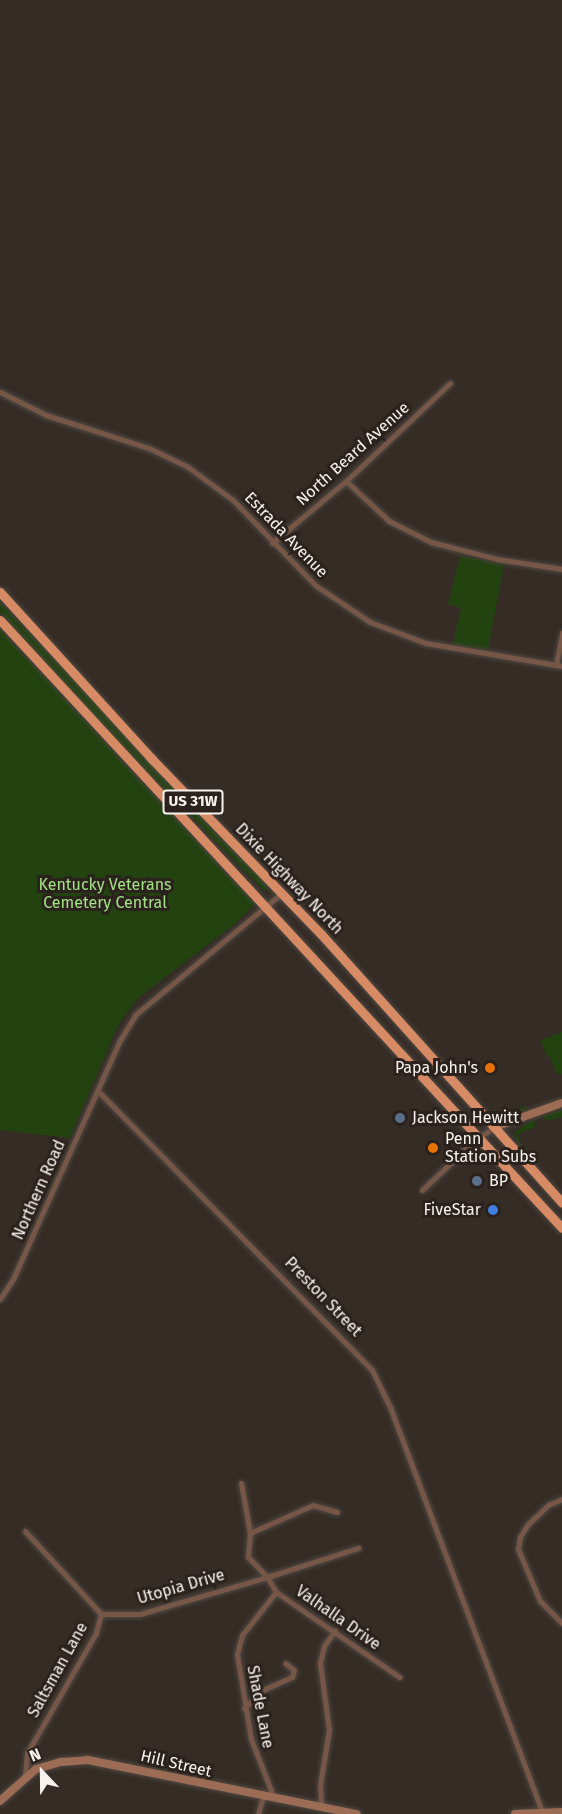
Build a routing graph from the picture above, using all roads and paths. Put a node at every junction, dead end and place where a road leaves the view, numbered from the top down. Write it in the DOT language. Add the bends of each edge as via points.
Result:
graph roads {
  1 [pos="450,383"];
  2 [pos="0,392"];
  3 [pos="346,481"];
  4 [pos="272,543"];
  5 [pos="562,569"];
  6 [pos="0,592"];
  7 [pos="0,620"];
  8 [pos="562,633"];
  9 [pos="559,666"];
  10 [pos="282,893"];
  11 [pos="267,906"];
  12 [pos="98,1090"];
  13 [pos="562,1103"];
  14 [pos="495,1127"];
  15 [pos="480,1136"];
  16 [pos="422,1190"];
  17 [pos="562,1203"];
  18 [pos="562,1228"];
  19 [pos="0,1299"];
  20 [pos="241,1483"];
  21 [pos="562,1499"];
  22 [pos="337,1512"];
  23 [pos="25,1531"];
  24 [pos="250,1533"];
  25 [pos="358,1548"];
  26 [pos="267,1577"];
  27 [pos="276,1592"];
  28 [pos="101,1614"];
  29 [pos="562,1623"];
  30 [pos="334,1630"];
  31 [pos="285,1663"];
  32 [pos="399,1677"];
  33 [pos="244,1708"];
  34 [pos="25,1777"];
  35 [pos="263,1797"];
  36 [pos="275,1799"];
  37 [pos="0,1801"];
  38 [pos="321,1809"];
  39 [pos="542,1812"];
  40 [pos="562,1812"];
  41 [pos="258,1814"];
  42 [pos="357,1814"];
  43 [pos="515,1814"];
  1 -- 3 [label="street, North Beard Avenue"];
  2 -- 4 [label="street, Estrada Avenue" via="46,415 149,448 188,467 233,500"];
  3 -- 4 [label="street, North Beard Avenue"];
  3 -- 5 [label="street" via="389,521 431,542"];
  4 -- 9 [label="street, Estrada Avenue" via="323,592 392,631 426,643"];
  6 -- 10 [label="highway, Dixie Highway North / US 31W" via="152,759"];
  7 -- 11 [label="highway, Dixie Highway North / US 31W"];
  8 -- 9 [label="street"];
  10 -- 11 [label="street"];
  10 -- 14 [label="highway, Dixie Highway North / US 31W"];
  11 -- 12 [label="street" via="142,1007 119,1042"];
  11 -- 15 [label="highway, Dixie Highway North / US 31W"];
  12 -- 19 [label="street, Northern Road" via="28,1249"];
  12 -- 39 [label="street, Preston Street" via="372,1370 390,1407"];
  13 -- 14 [label="street"];
  14 -- 15 [label="street"];
  14 -- 17 [label="highway, US 31W"];
  15 -- 16 [label="street"];
  15 -- 18 [label="highway, US 31W"];
  20 -- 24 [label="street, Valhalla Drive"];
  21 -- 29 [label="street" via="548,1505 528,1524 518,1549 540,1601"];
  22 -- 24 [label="street" via="313,1505"];
  23 -- 28 [label="street, Saltsman Lane"];
  24 -- 26 [label="street, Valhalla Drive" via="248,1557"];
  25 -- 26 [label="street, Valhalla Drive"];
  26 -- 27 [label="street, Valhalla Drive"];
  26 -- 28 [label="street, Utopia Drive" via="140,1614"];
  27 -- 30 [label="street, Valhalla Drive"];
  27 -- 33 [label="street, Shade Lane" via="239,1641 237,1674"];
  28 -- 34 [label="street, Saltsman Lane" via="96,1632 27,1753"];
  30 -- 32 [label="street, Valhalla Drive"];
  30 -- 38 [label="street" via="320,1664 329,1730 320,1785"];
  31 -- 33 [label="street" via="294,1670 292,1677 265,1689"];
  33 -- 36 [label="street, Shade Lane" via="257,1761"];
  34 -- 35 [label="street, Hill Street" via="61,1762 88,1760"];
  34 -- 37 [label="street, Hill Street"];
  35 -- 36 [label="street, Hill Street"];
  35 -- 41 [label="street"];
  36 -- 38 [label="street, Hill Street"];
  38 -- 42 [label="street, Hill Street"];
  39 -- 40 [label="street"];
  39 -- 43 [label="street"];
}
